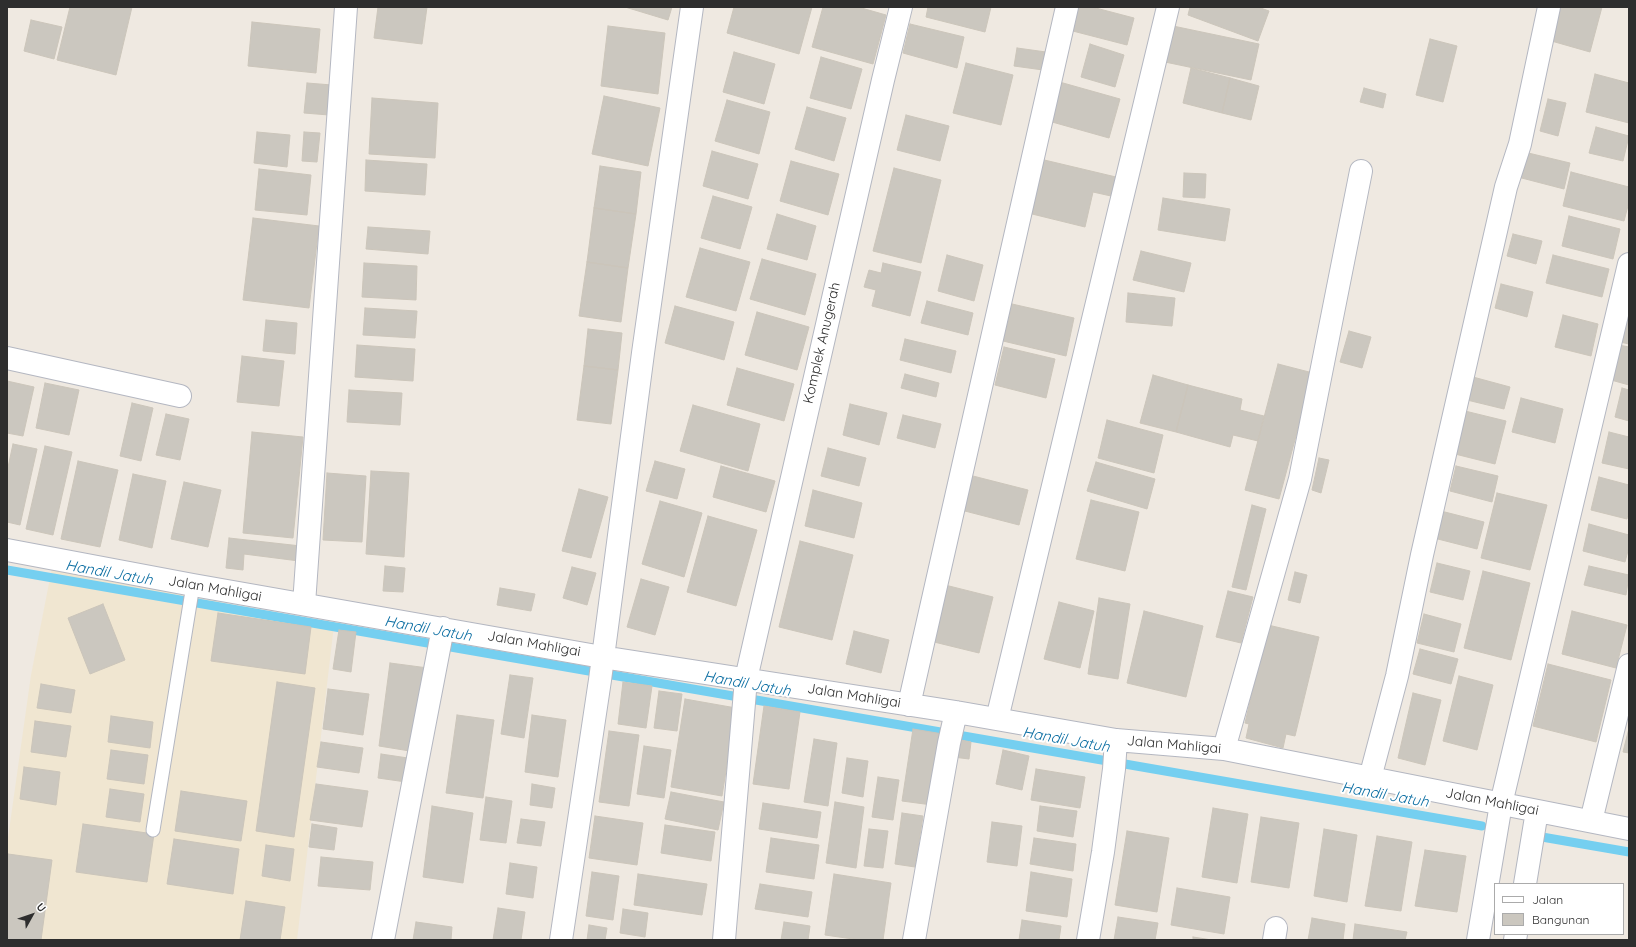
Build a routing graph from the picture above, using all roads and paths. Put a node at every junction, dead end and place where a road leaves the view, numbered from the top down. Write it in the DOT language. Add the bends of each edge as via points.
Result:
graph roads {
  1 [pos="346,7"];
  2 [pos="692,7"];
  3 [pos="901,7"];
  4 [pos="1067,7"];
  5 [pos="1168,7"];
  6 [pos="1548,7"];
  7 [pos="1361,171"];
  8 [pos="1629,264"];
  9 [pos="7,358"];
  10 [pos="180,396"];
  11 [pos="7,550"];
  12 [pos="192,590"];
  13 [pos="304,604"];
  14 [pos="441,640"];
  15 [pos="1629,665"];
  16 [pos="601,668"];
  17 [pos="745,692"];
  18 [pos="908,705"];
  19 [pos="997,719"];
  20 [pos="953,727"];
  21 [pos="1224,749"];
  22 [pos="1115,754"];
  23 [pos="1370,778"];
  24 [pos="1501,804"];
  25 [pos="1538,811"];
  26 [pos="1591,821"];
  27 [pos="1629,829"];
  28 [pos="153,830"];
  29 [pos="1525,883"];
  30 [pos="383,940"];
  31 [pos="561,940"];
  32 [pos="724,940"];
  33 [pos="914,940"];
  34 [pos="1088,940"];
  35 [pos="1478,940"];
  1 -- 13 [label="street"];
  2 -- 16 [label="street"];
  3 -- 17 [label="street, Komplek Anugerah"];
  4 -- 18 [label="street"];
  5 -- 19 [label="street"];
  6 -- 23 [label="street" via="1520,144 1506,187 1397,676"];
  7 -- 21 [label="street" via="1300,479"];
  8 -- 24 [label="street"];
  9 -- 10 [label="street"];
  11 -- 12 [label="street, Jalan Mahligai"];
  12 -- 13 [label="street, Jalan Mahligai"];
  12 -- 28 [label="lane"];
  13 -- 14 [label="street, Jalan Mahligai"];
  14 -- 16 [label="street, Jalan Mahligai"];
  14 -- 30 [label="street"];
  15 -- 26 [label="street"];
  16 -- 17 [label="street, Jalan Mahligai"];
  16 -- 31 [label="street"];
  17 -- 18 [label="street, Jalan Mahligai"];
  17 -- 32 [label="street, Komplek Anugerah"];
  18 -- 20 [label="street, Jalan Mahligai"];
  19 -- 20 [label="street, Jalan Mahligai"];
  19 -- 22 [label="street, Jalan Mahligai"];
  20 -- 33 [label="street"];
  21 -- 22 [label="street, Jalan Mahligai"];
  21 -- 23 [label="street, Jalan Mahligai"];
  22 -- 34 [label="street" via="1103,852"];
  23 -- 24 [label="street, Jalan Mahligai"];
  24 -- 25 [label="street, Jalan Mahligai"];
  24 -- 35 [label="street"];
  25 -- 26 [label="street, Jalan Mahligai"];
  25 -- 29 [label="street"];
  26 -- 27 [label="street, Jalan Mahligai"];
}
